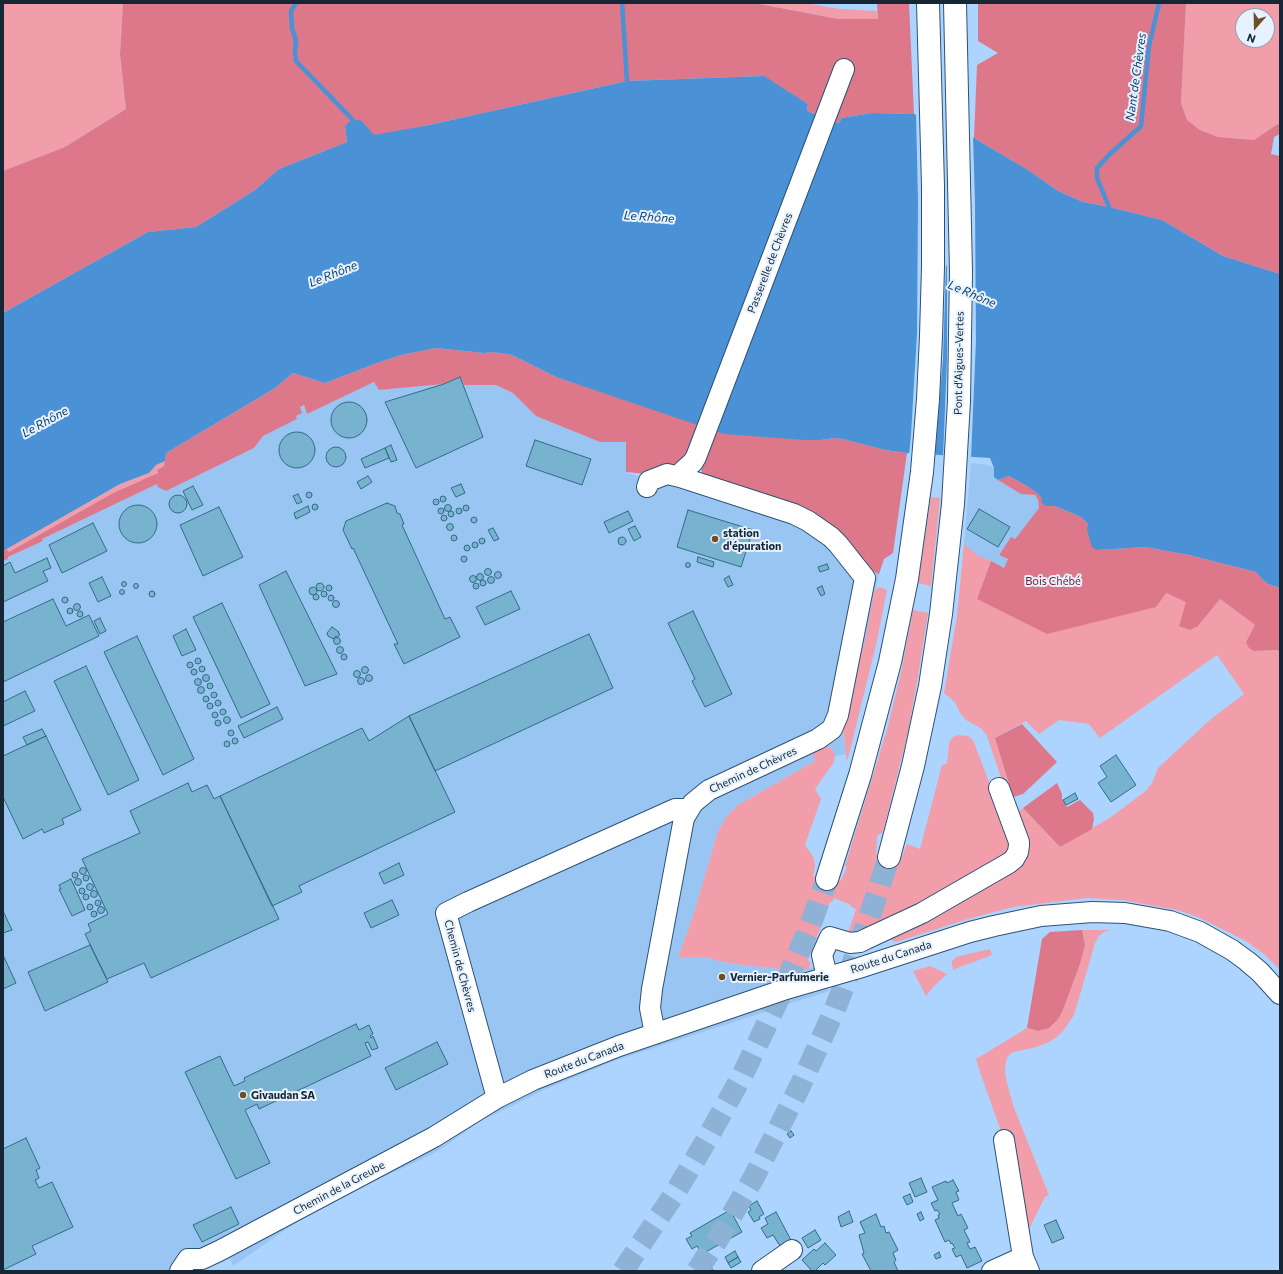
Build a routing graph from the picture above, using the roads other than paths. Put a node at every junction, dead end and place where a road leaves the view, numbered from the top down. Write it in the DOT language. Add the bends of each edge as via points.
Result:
graph roads {
  1 [pos="928,3"];
  2 [pos="955,3"];
  3 [pos="844,70"];
  4 [pos="680,477"];
  5 [pos="647,487"];
  6 [pos="999,788"];
  7 [pos="689,809"];
  8 [pos="889,857"];
  9 [pos="827,879"];
  10 [pos="827,977"];
  11 [pos="1280,994"];
  12 [pos="656,1034"];
  13 [pos="497,1098"];
  14 [pos="1004,1140"];
  15 [pos="792,1250"];
  16 [pos="1026,1264"];
  17 [pos="184,1265"];
  18 [pos="762,1271"];
  19 [pos="992,1271"];
  1 -- 9 [label="highway" via="933,267 931,352 922,472 912,547 890,662 849,812"];
  2 -- 8 [label="highway, Pont d'Aigues-Vertes" via="961,272 959,401 953,504 941,614 922,726"];
  3 -- 4 [label="street, Passerelle de Chèvres" via="695,460"];
  4 -- 5 [label="street, Chemin de Chèvres" via="667,474 649,481"];
  4 -- 7 [label="street, Chemin de Chèvres" via="794,514 808,521 838,544 865,578 838,715 832,729 818,739 709,790"];
  6 -- 10 [label="street" via="1019,842 1014,859 922,912 860,942 850,943 830,937 822,955"];
  7 -- 12 [label="street" via="684,818 652,989 650,1008"];
  7 -- 13 [label="street, Chemin de Chèvres" via="675,809 446,913"];
  10 -- 11 [label="street, Route du Canada" via="994,926 1041,916 1110,912 1156,918 1200,932 1247,961"];
  10 -- 12 [label="street, Route du Canada"];
  12 -- 13 [label="street, Route du Canada" via="572,1064"];
  13 -- 17 [label="street, Chemin de la Greube" via="434,1138 219,1251"];
  14 -- 16 [label="street"];
  15 -- 18 [label="street"];
  16 -- 19 [label="street"];
}
